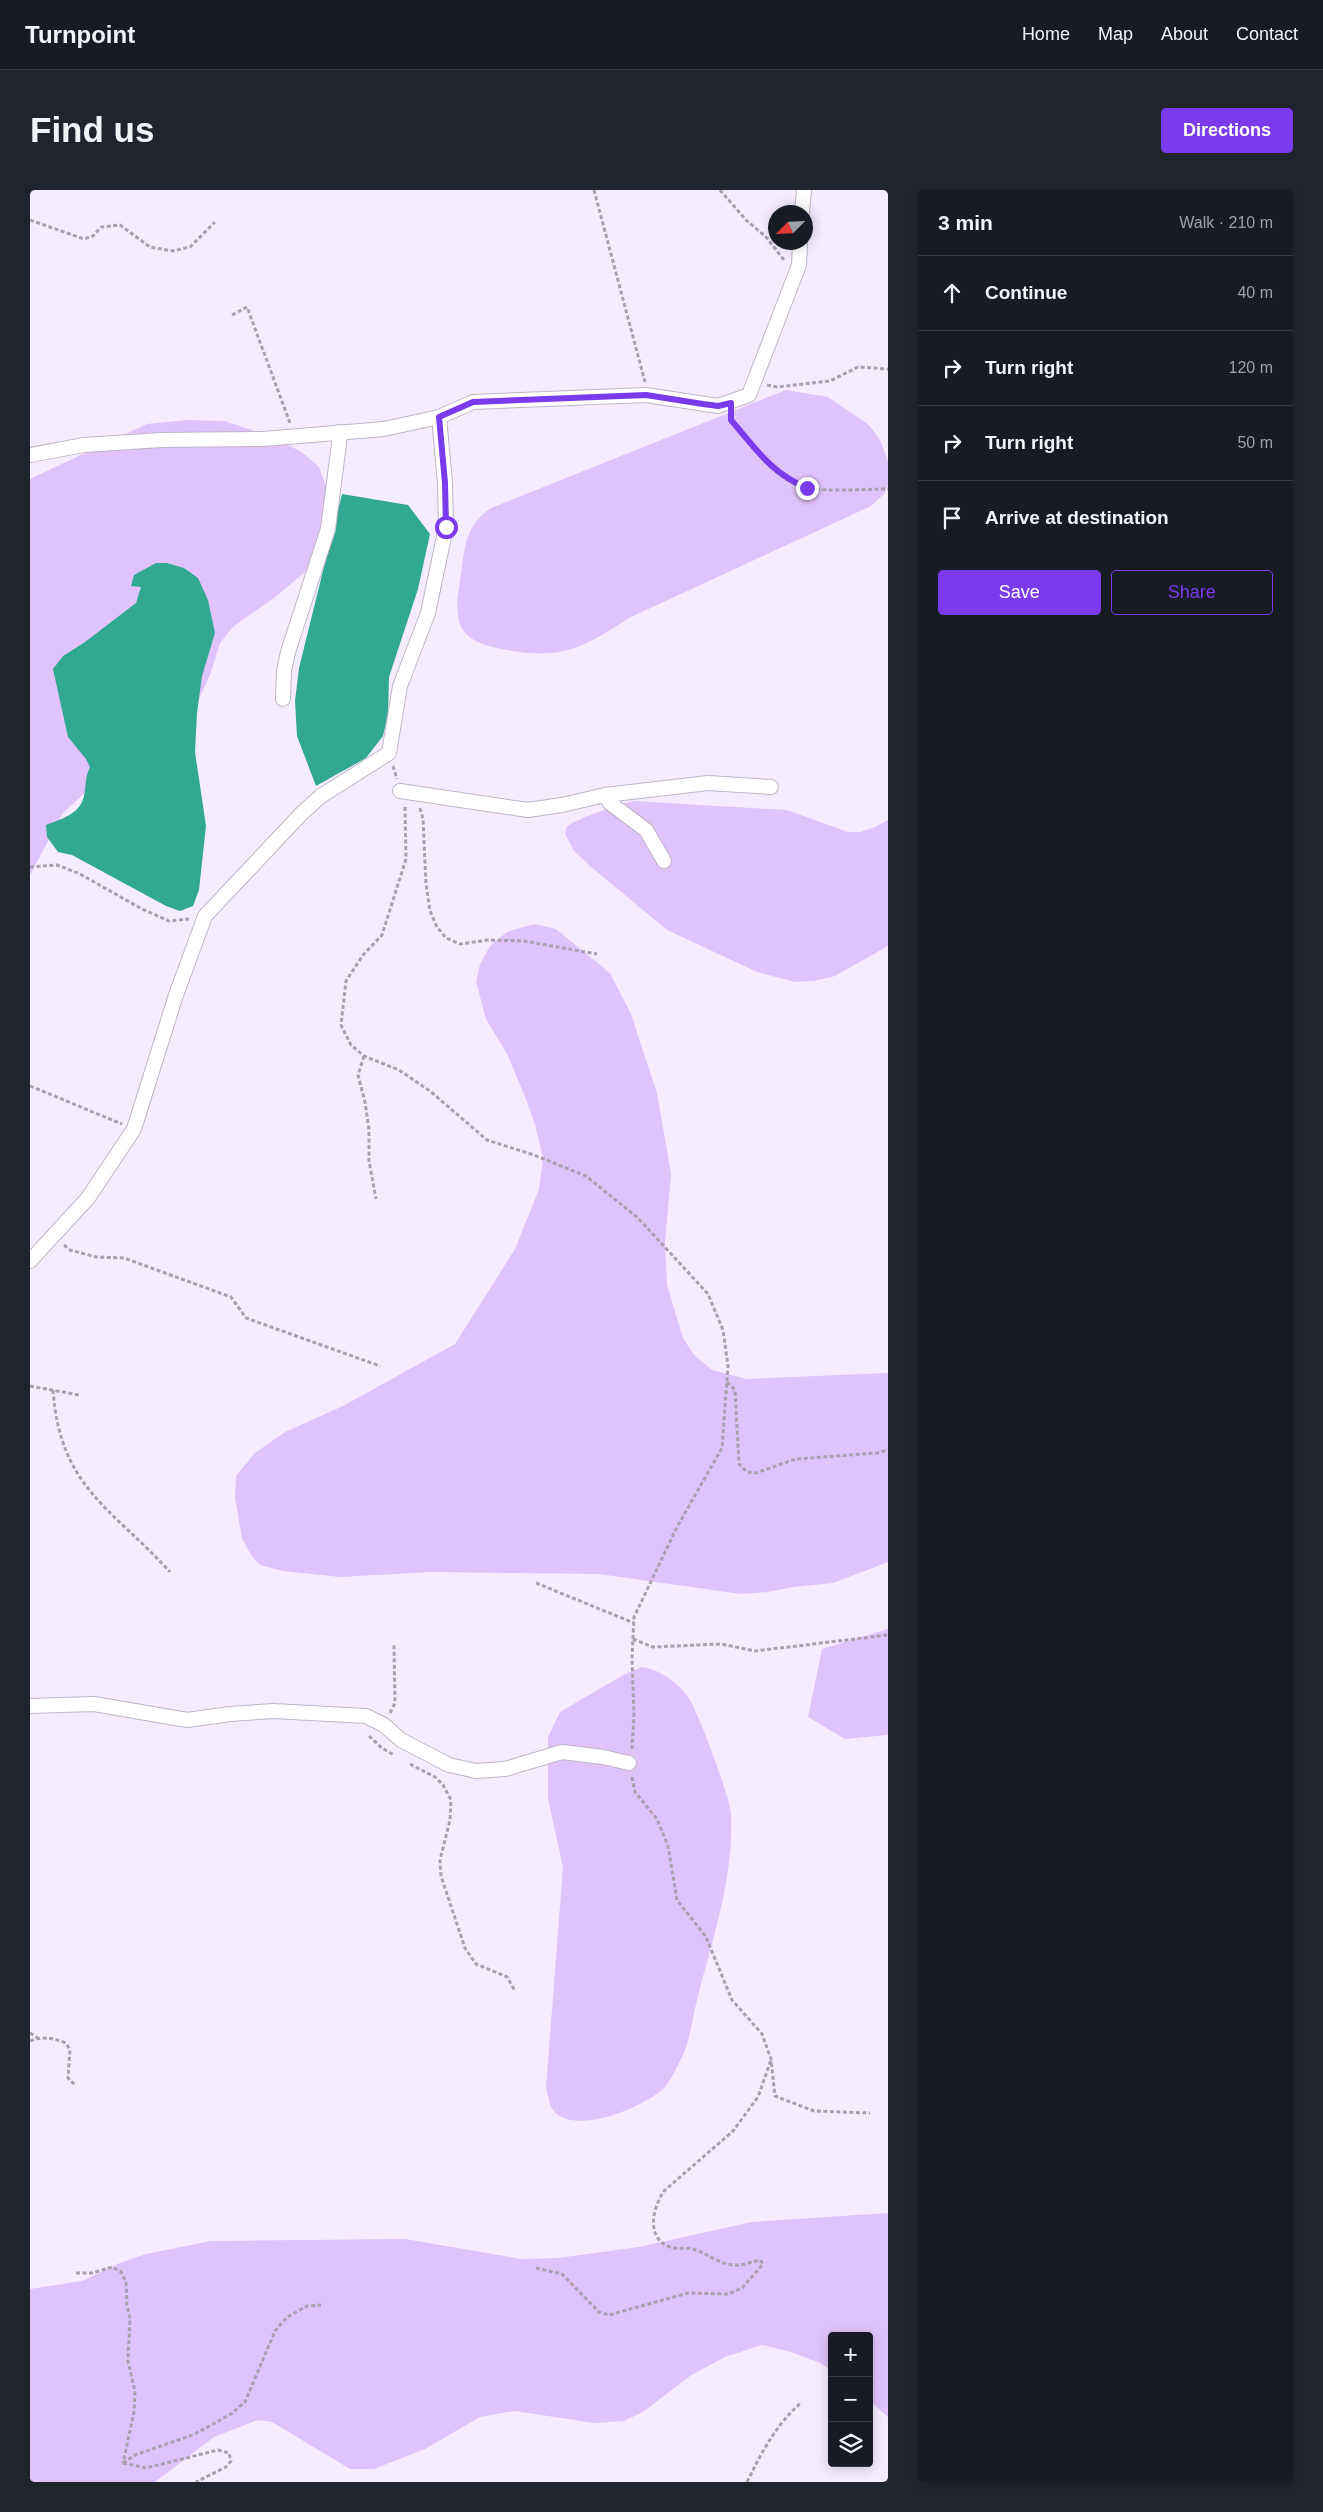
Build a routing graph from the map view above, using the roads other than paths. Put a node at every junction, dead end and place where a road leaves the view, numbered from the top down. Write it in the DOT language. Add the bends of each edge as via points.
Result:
graph roads {
  1 [pos="804,190"];
  2 [pos="803,205"];
  3 [pos="800,250"];
  4 [pos="439,417"];
  5 [pos="338,432"];
  6 [pos="30,455"];
  7 [pos="283,699"];
  8 [pos="771,787"];
  9 [pos="400,791"];
  10 [pos="605,795"];
  11 [pos="664,861"];
  12 [pos="30,1261"];
  13 [pos="30,1706"];
  14 [pos="629,1763"];
  1 -- 2 [label="street"];
  3 -- 4 [label="street" via="799,265 749,395 718,406 646,395 473,402"];
  4 -- 5 [label="street" via="384,429"];
  4 -- 12 [label="street" via="446,527 428,613 400,686 390,753 321,796 205,916 134,1128 88,1198"];
  5 -- 6 [label="street" via="161,440 84,446"];
  5 -- 7 [label="street" via="328,530 288,652"];
  8 -- 10 [label="street" via="708,783"];
  9 -- 10 [label="street" via="528,810"];
  10 -- 11 [label="street" via="610,804 646,830"];
  13 -- 14 [label="street" via="94,1704 187,1720 273,1711 366,1716 384,1725 401,1740 449,1765 476,1771 505,1768 562,1752"];
}
